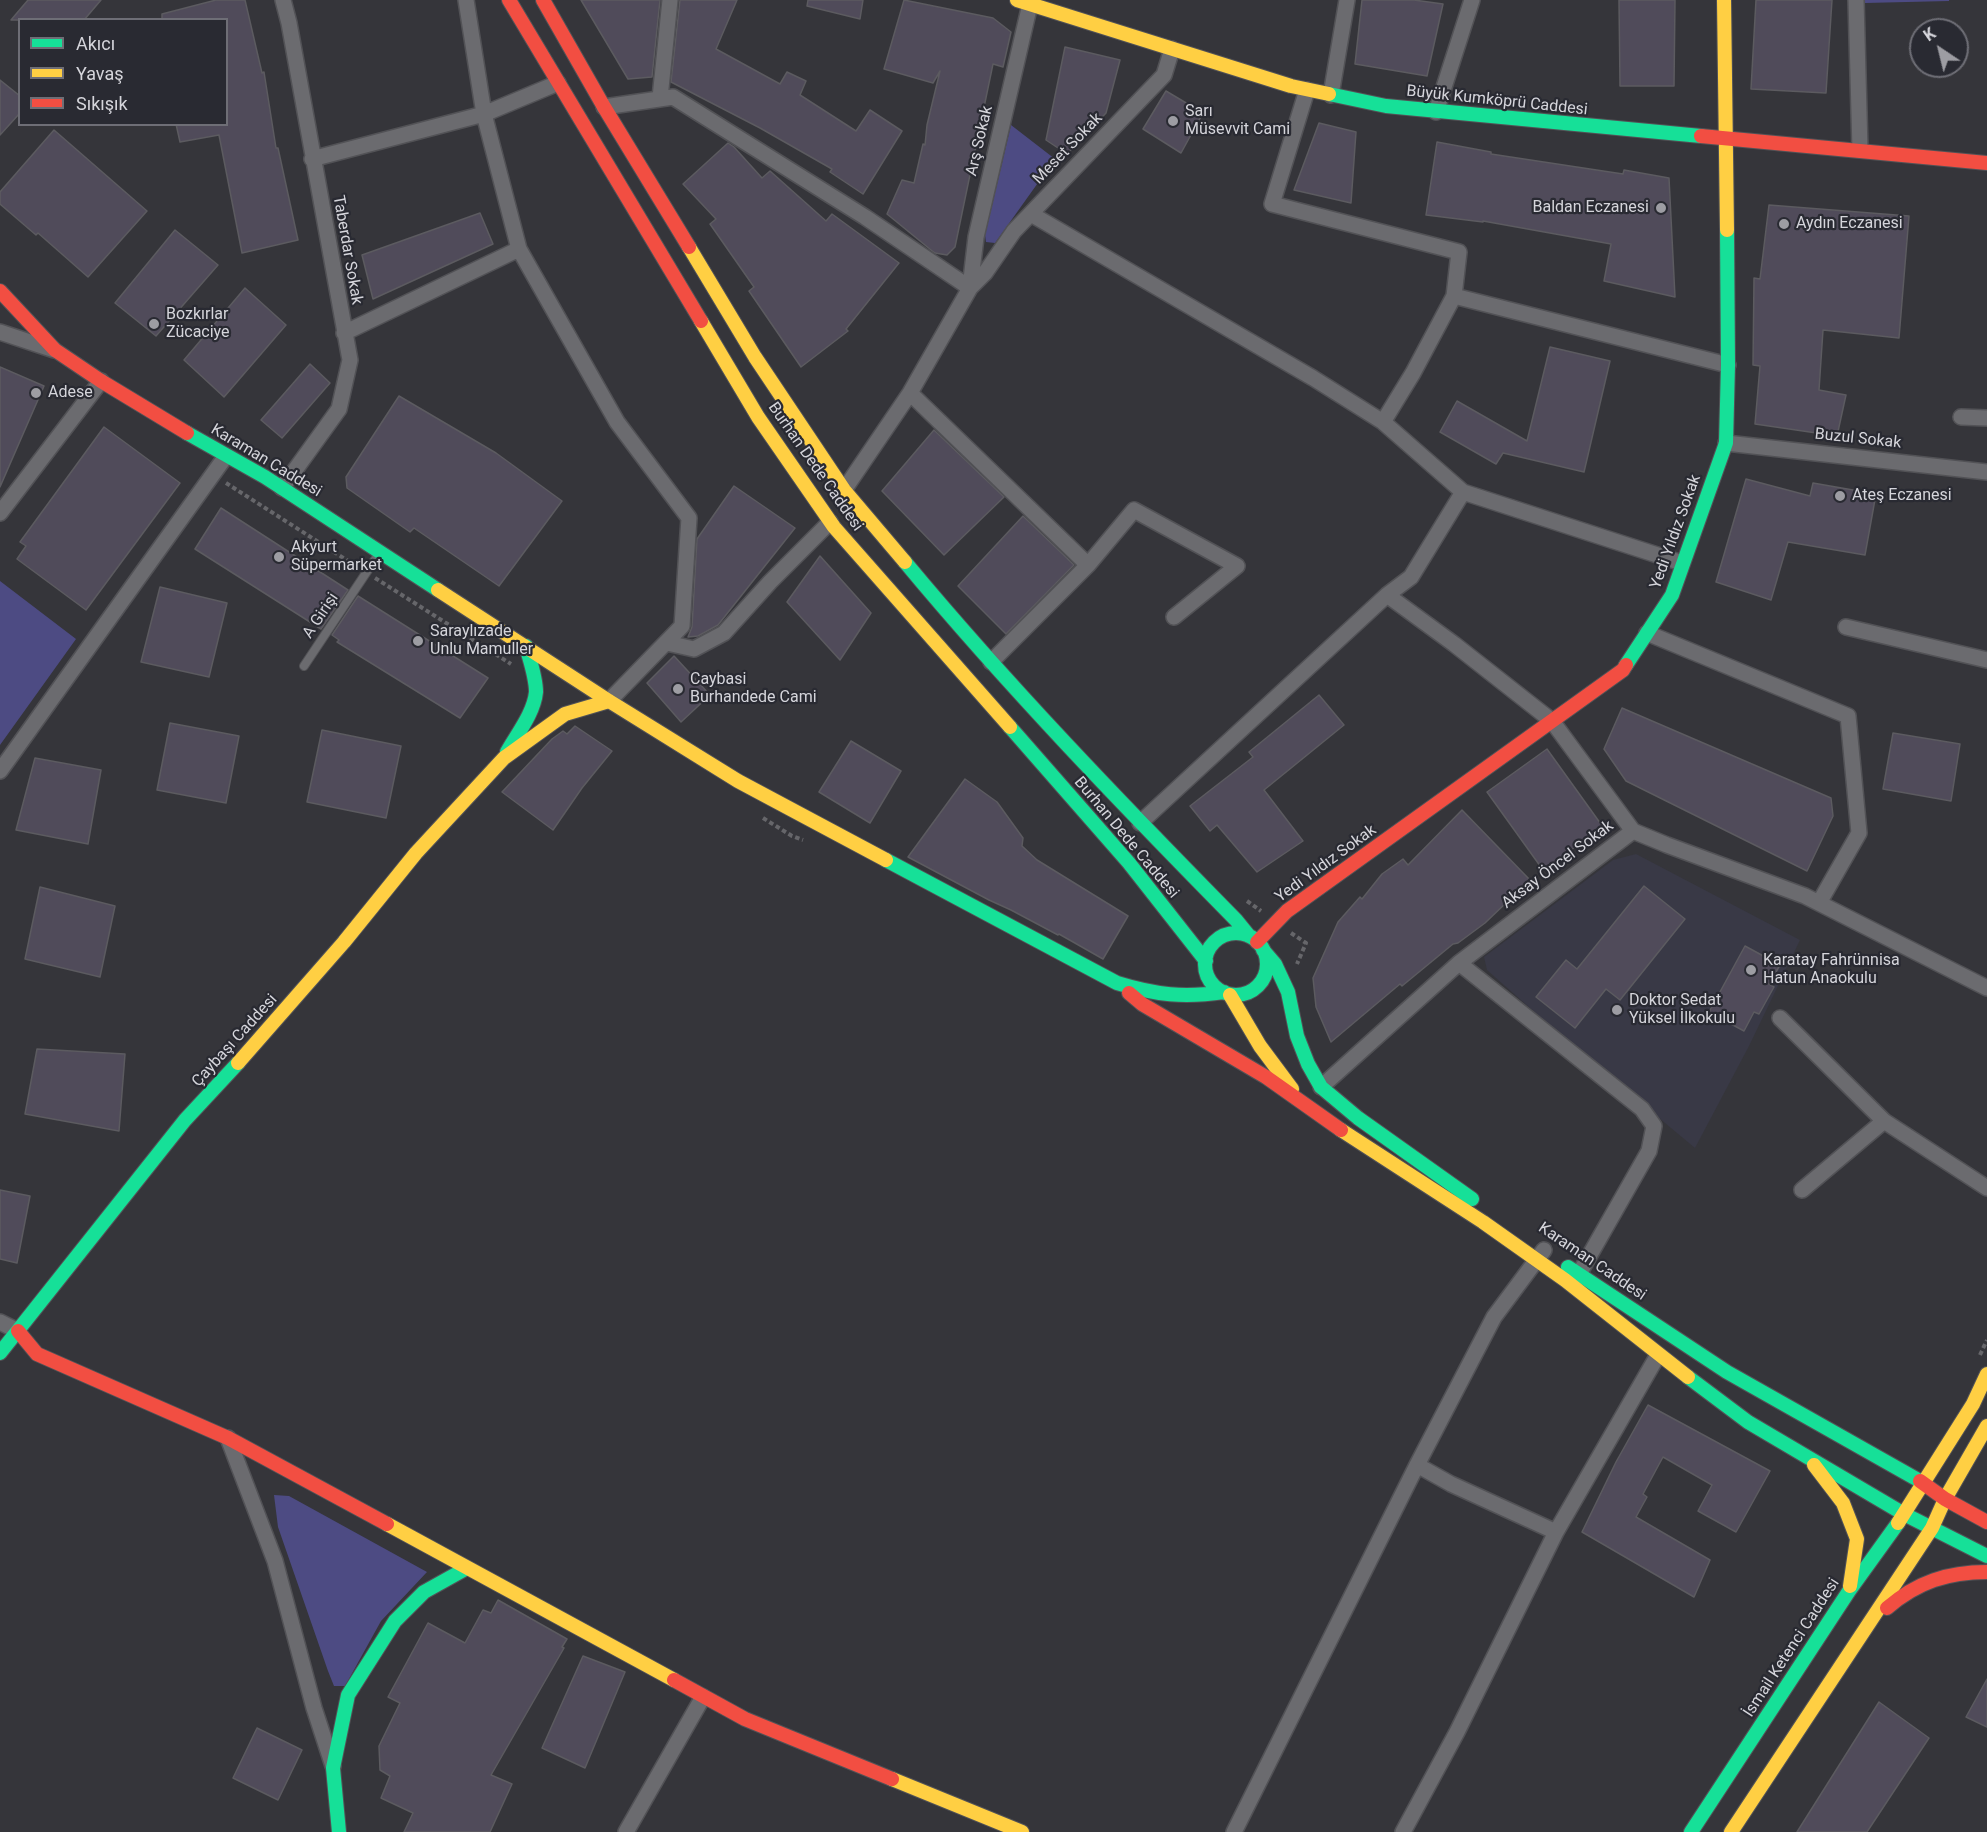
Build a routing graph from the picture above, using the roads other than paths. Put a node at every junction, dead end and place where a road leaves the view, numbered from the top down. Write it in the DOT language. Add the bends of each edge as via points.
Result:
graph roads {
  1 [pos="283,0"];
  2 [pos="466,0"];
  3 [pos="509,0"];
  4 [pos="543,0"];
  5 [pos="670,0"];
  6 [pos="1347,0"];
  7 [pos="1472,0"];
  8 [pos="1724,0"];
  9 [pos="1856,0"];
  10 [pos="1026,1"];
  11 [pos="1172,49"];
  12 [pos="558,83"];
  13 [pos="1307,90"];
  14 [pos="1331,95"];
  15 [pos="660,98"];
  16 [pos="604,107"];
  17 [pos="1436,112"];
  18 [pos="484,114"];
  19 [pos="1727,139"];
  20 [pos="1860,150"];
  21 [pos="312,159"];
  22 [pos="1987,163"];
  23 [pos="1031,214"];
  24 [pos="519,249"];
  25 [pos="970,288"];
  26 [pos="0,291"];
  27 [pos="1454,297"];
  28 [pos="0,332"];
  29 [pos="344,333"];
  30 [pos="55,350"];
  31 [pos="1728,365"];
  32 [pos="101,381"];
  33 [pos="910,393"];
  34 [pos="1961,417"];
  35 [pos="1987,418"];
  36 [pos="1383,422"];
  37 [pos="1726,443"];
  38 [pos="226,456"];
  39 [pos="1987,472"];
  40 [pos="282,488"];
  41 [pos="844,490"];
  42 [pos="1463,492"];
  43 [pos="0,513"];
  44 [pos="830,522"];
  45 [pos="380,552"];
  46 [pos="1682,563"];
  47 [pos="1088,565"];
  48 [pos="1387,595"];
  49 [pos="1174,617"];
  50 [pos="1846,627"];
  51 [pos="1647,633"];
  52 [pos="668,643"];
  53 [pos="525,646"];
  54 [pos="1987,660"];
  55 [pos="991,662"];
  56 [pos="304,666"];
  57 [pos="609,701"];
  58 [pos="1552,722"];
  59 [pos="504,758"];
  60 [pos="0,771"];
  61 [pos="1140,823"];
  62 [pos="1633,831"];
  63 [pos="1819,903"];
  64 [pos="1256,942"];
  65 [pos="1206,961"];
  66 [pos="1460,963"];
  67 [pos="1117,983"];
  68 [pos="1987,988"];
  69 [pos="1227,993"];
  70 [pos="1780,1018"];
  71 [pos="1321,1087"];
  72 [pos="1307,1106"];
  73 [pos="1884,1122"];
  74 [pos="1987,1188"];
  75 [pos="1802,1190"];
  76 [pos="1540,1255"];
  77 [pos="1575,1280"];
  78 [pos="0,1322"];
  79 [pos="18,1331"];
  80 [pos="0,1353"];
  81 [pos="1658,1355"];
  82 [pos="1987,1374"];
  83 [pos="1987,1426"];
  84 [pos="228,1438"];
  85 [pos="1808,1457"];
  86 [pos="1417,1465"];
  87 [pos="1924,1483"];
  88 [pos="1945,1499"];
  89 [pos="1904,1514"];
  90 [pos="1987,1522"];
  91 [pos="1932,1528"];
  92 [pos="1556,1532"];
  93 [pos="1987,1556"];
  94 [pos="467,1568"];
  95 [pos="1987,1572"];
  96 [pos="1848,1591"];
  97 [pos="1867,1627"];
  98 [pos="703,1696"];
  99 [pos="333,1768"];
  100 [pos="1006,1829"];
  101 [pos="339,1832"];
  102 [pos="626,1832"];
  103 [pos="1022,1832"];
  104 [pos="1234,1832"];
  105 [pos="1403,1832"];
  106 [pos="1691,1832"];
  107 [pos="1731,1832"];
  1 -- 21 [label="street, Taberdar Sokak"];
  2 -- 18 [label="street"];
  3 -- 12 [label="main road, Burhan Dede Caddesi"];
  4 -- 16 [label="main road, Burhan Dede Caddesi"];
  5 -- 15 [label="street"];
  6 -- 14 [label="street"];
  7 -- 17 [label="street"];
  8 -- 19 [label="main road, Yedi Yıldız Sokak"];
  9 -- 20 [label="street"];
  10 -- 11 [label="main road, Büyük Kumköprü Caddesi"];
  10 -- 25 [label="street, Arş Sokak" via="976,237"];
  11 -- 13 [label="main road, Büyük Kumköprü Caddesi"];
  11 -- 23 [label="street, Meset Sokak" via="1164,75"];
  12 -- 18 [label="street"];
  12 -- 44 [label="main road, Burhan Dede Caddesi" via="758,417"];
  13 -- 14 [label="main road, Büyük Kumköprü Caddesi"];
  13 -- 27 [label="street" via="1272,204 1459,252"];
  14 -- 17 [label="main road, Büyük Kumköprü Caddesi"];
  15 -- 16 [label="street"];
  15 -- 25 [label="street" via="673,97"];
  16 -- 41 [label="main road, Burhan Dede Caddesi" via="755,357"];
  17 -- 19 [label="main road, Büyük Kumköprü Caddesi"];
  18 -- 21 [label="street"];
  18 -- 24 [label="street"];
  19 -- 20 [label="main road, Büyük Kumköprü Caddesi"];
  19 -- 31 [label="main road, Yedi Yıldız Sokak"];
  20 -- 22 [label="main road, Büyük Kumköprü Caddesi"];
  21 -- 29 [label="street, Taberdar Sokak"];
  23 -- 25 [label="street, Meset Sokak"];
  23 -- 36 [label="street"];
  24 -- 29 [label="street"];
  24 -- 52 [label="street" via="617,422 689,518 682,626"];
  25 -- 33 [label="street"];
  26 -- 30 [label="main road, Karaman Caddesi"];
  27 -- 31 [label="street"];
  27 -- 36 [label="street"];
  28 -- 30 [label="street"];
  29 -- 40 [label="street, Taberdar Sokak" via="350,360 339,410"];
  30 -- 32 [label="main road, Karaman Caddesi"];
  31 -- 37 [label="main road, Yedi Yıldız Sokak"];
  32 -- 38 [label="main road, Karaman Caddesi"];
  32 -- 43 [label="street"];
  33 -- 41 [label="street"];
  33 -- 47 [label="street"];
  34 -- 35 [label="street"];
  36 -- 42 [label="street"];
  37 -- 39 [label="street, Buzul Sokak"];
  37 -- 46 [label="main road, Yedi Yıldız Sokak"];
  38 -- 40 [label="main road, Karaman Caddesi"];
  38 -- 60 [label="street"];
  40 -- 45 [label="main road, Karaman Caddesi"];
  41 -- 55 [label="main road, Burhan Dede Caddesi"];
  42 -- 46 [label="street"];
  42 -- 48 [label="street" via="1411,577"];
  44 -- 52 [label="street" via="724,633 694,649"];
  44 -- 65 [label="main road, Burhan Dede Caddesi" via="1129,863"];
  45 -- 53 [label="main road, Karaman Caddesi"];
  45 -- 56 [label="lane, A Girişi"];
  46 -- 51 [label="main road, Yedi Yıldız Sokak" via="1672,595"];
  47 -- 49 [label="street" via="1134,510 1237,566"];
  47 -- 55 [label="street"];
  48 -- 58 [label="street"];
  48 -- 61 [label="street"];
  50 -- 54 [label="street"];
  51 -- 58 [label="main road, Yedi Yıldız Sokak" via="1623,670"];
  51 -- 63 [label="street" via="1848,716 1859,833"];
  52 -- 57 [label="street"];
  53 -- 57 [label="main road, Karaman Caddesi"];
  53 -- 59 [label="main road" via="535,696"];
  55 -- 61 [label="main road, Burhan Dede Caddesi"];
  57 -- 59 [label="main road" via="565,714"];
  57 -- 67 [label="main road, Karaman Caddesi" via="738,781"];
  58 -- 62 [label="street"];
  58 -- 64 [label="main road, Yedi Yıldız Sokak" via="1287,911"];
  59 -- 79 [label="main road, Çaybaşı Caddesi" via="416,853 300,993 185,1120"];
  61 -- 64 [label="main road, Burhan Dede Caddesi"];
  62 -- 63 [label="street, Aksay Öncel Sokak"];
  62 -- 66 [label="street, Aksay Öncel Sokak"];
  63 -- 68 [label="street, Aksay Öncel Sokak"];
  64 -- 65 [label="main road" via="1239,934 1229,935 1208,952"];
  64 -- 69 [label="main road" via="1267,959 1263,979 1248,993"];
  64 -- 71 [label="main road, Karaman Caddesi" via="1275,964 1288,992 1297,1036"];
  65 -- 69 [label="main road" via="1209,979"];
  66 -- 71 [label="street, Aksay Öncel Sokak"];
  66 -- 77 [label="street" via="1642,1109 1654,1126 1648,1151"];
  67 -- 69 [label="main road" via="1165,997"];
  67 -- 72 [label="main road, Karaman Caddesi" via="1142,1004 1266,1077"];
  69 -- 72 [label="main road, Karaman Caddesi" via="1260,1046"];
  70 -- 73 [label="street"];
  71 -- 76 [label="main road, Karaman Caddesi"];
  72 -- 76 [label="main road, Karaman Caddesi"];
  73 -- 74 [label="street"];
  73 -- 75 [label="street"];
  76 -- 77 [label="main road, Karaman Caddesi"];
  76 -- 86 [label="street" via="1494,1317"];
  77 -- 81 [label="main road, Karaman Caddesi"];
  77 -- 87 [label="main road, Karaman Caddesi" via="1727,1372"];
  78 -- 79 [label="street"];
  79 -- 80 [label="main road, Çaybaşı Caddesi"];
  79 -- 84 [label="main road" via="37,1354"];
  81 -- 85 [label="main road, Karaman Caddesi" via="1748,1422"];
  81 -- 92 [label="street"];
  82 -- 87 [label="main road, İsmail Ketenci Caddesi"];
  83 -- 88 [label="main road"];
  84 -- 94 [label="main road"];
  84 -- 99 [label="street" via="275,1561"];
  85 -- 89 [label="main road, Karaman Caddesi"];
  85 -- 96 [label="main road" via="1843,1503 1857,1539"];
  86 -- 92 [label="street"];
  86 -- 104 [label="street"];
  87 -- 88 [label="main road, Karaman Caddesi"];
  87 -- 89 [label="main road, İsmail Ketenci Caddesi"];
  88 -- 90 [label="main road, Karaman Caddesi"];
  88 -- 91 [label="main road"];
  89 -- 91 [label="main road, Karaman Caddesi"];
  89 -- 96 [label="main road, İsmail Ketenci Caddesi"];
  91 -- 93 [label="main road, Karaman Caddesi"];
  91 -- 97 [label="main road"];
  92 -- 105 [label="street"];
  94 -- 98 [label="main road"];
  94 -- 99 [label="main road" via="424,1592 395,1621 348,1695"];
  95 -- 97 [label="main road" via="1966,1571 1932,1578 1901,1595"];
  96 -- 106 [label="main road, İsmail Ketenci Caddesi"];
  97 -- 107 [label="main road"];
  98 -- 100 [label="main road" via="745,1719"];
  98 -- 102 [label="street"];
  99 -- 101 [label="main road"];
  100 -- 103 [label="main road"];
}
